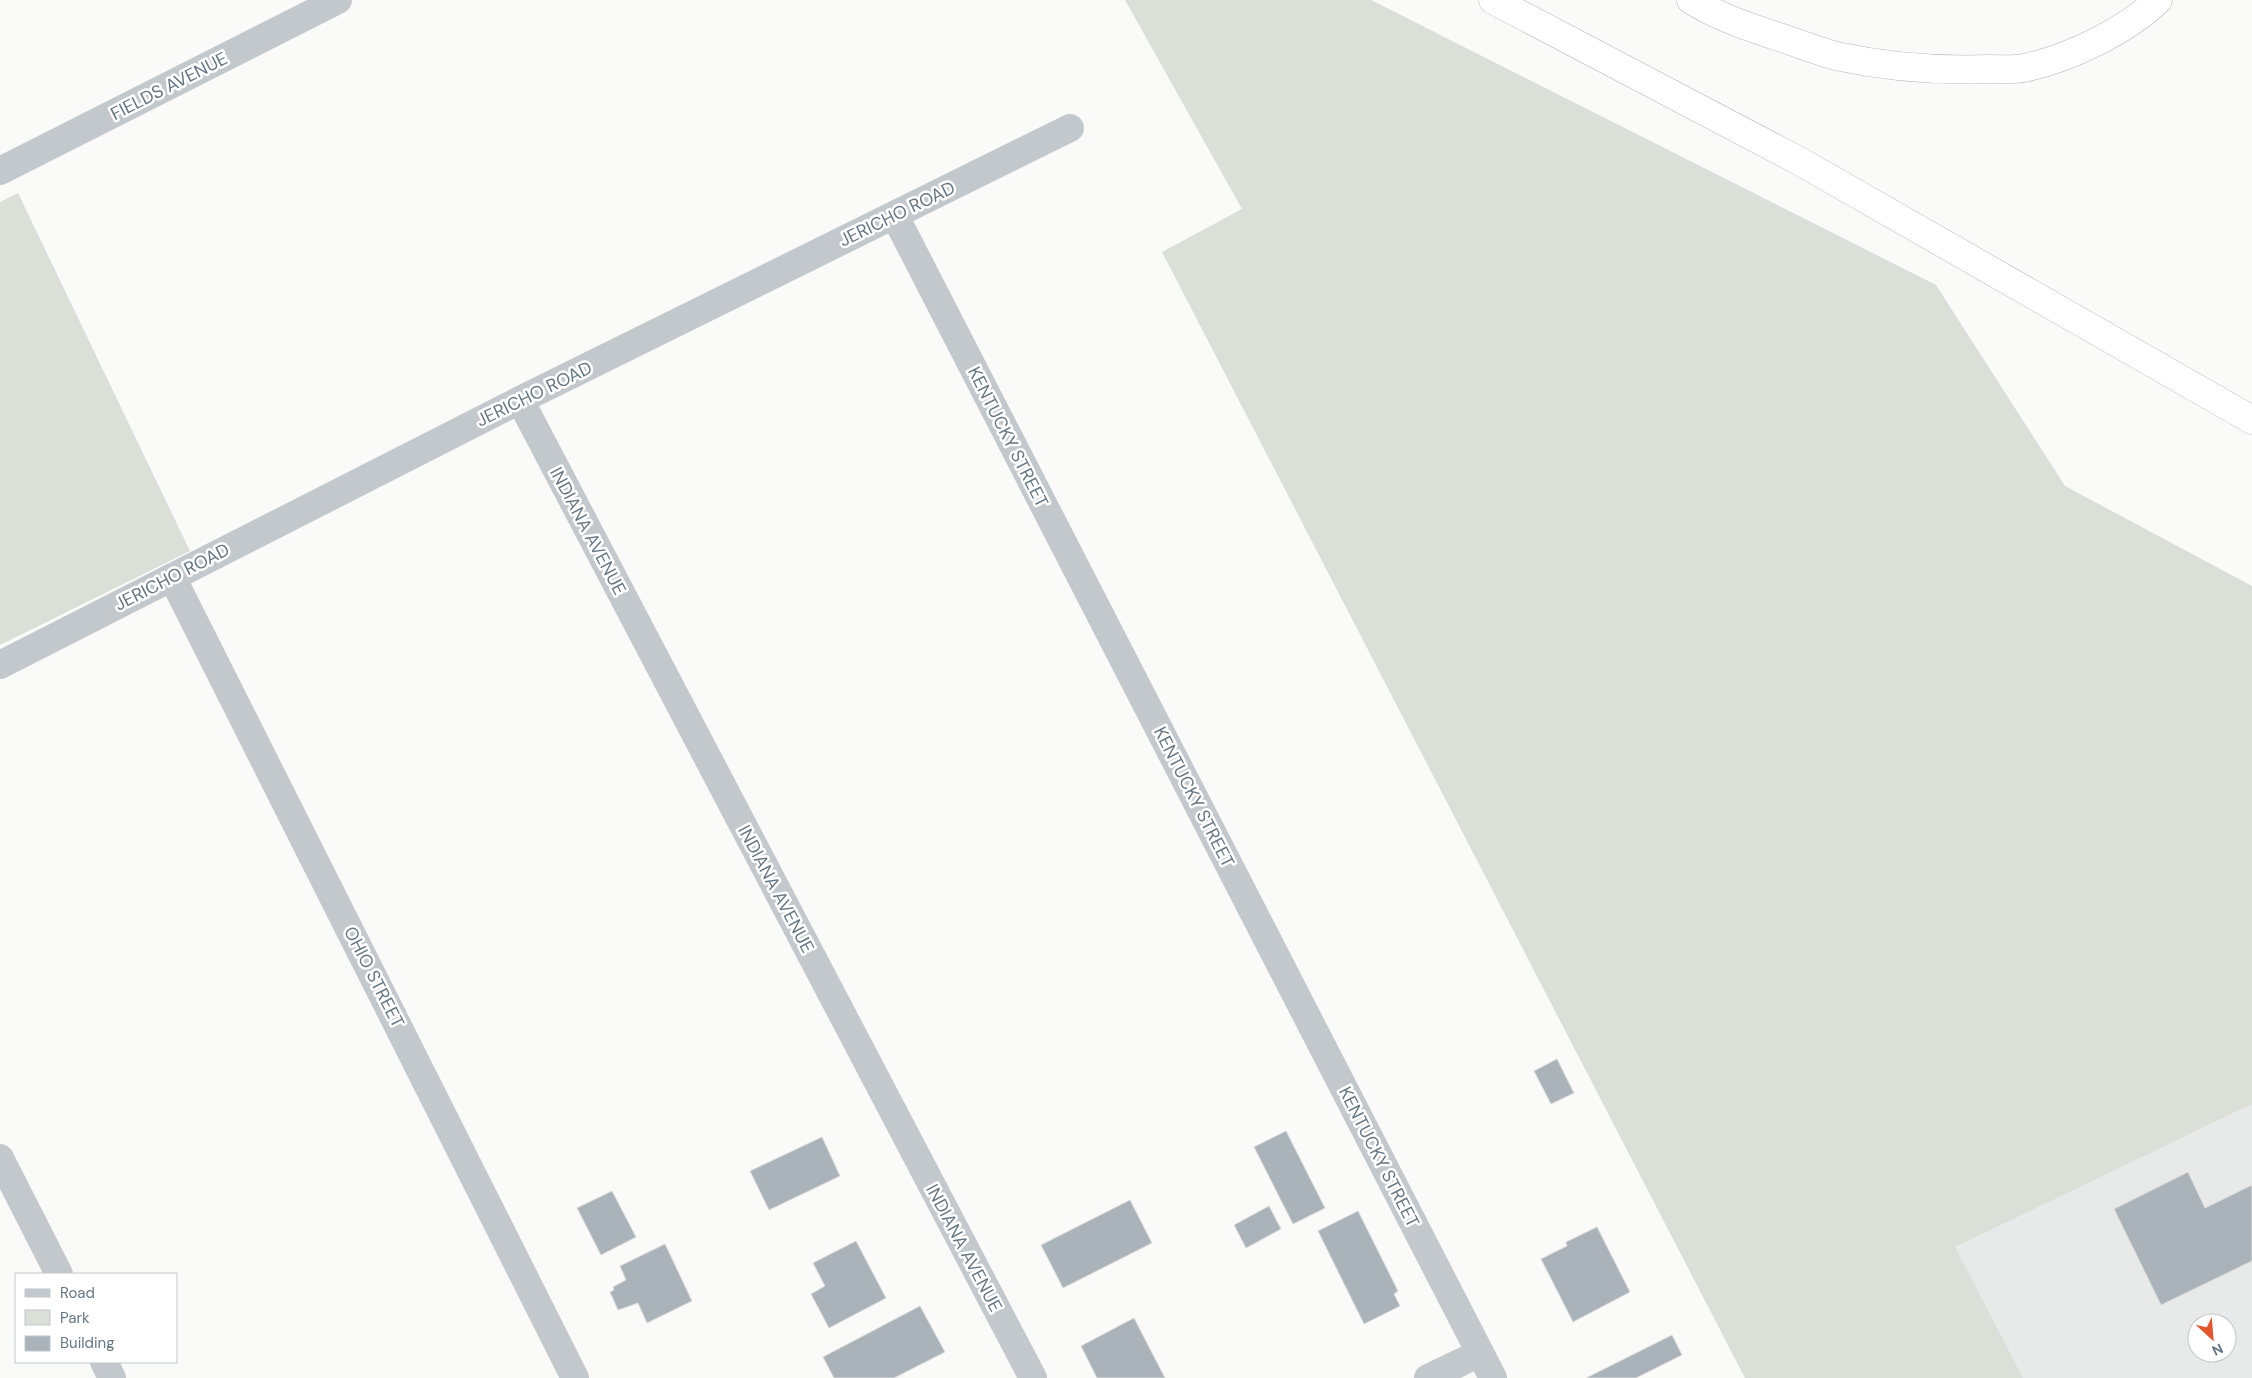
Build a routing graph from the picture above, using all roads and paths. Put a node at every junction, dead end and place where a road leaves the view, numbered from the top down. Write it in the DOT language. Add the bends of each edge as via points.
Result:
graph roads {
  1 [pos="338,0"];
  2 [pos="1493,0"];
  3 [pos="1691,0"];
  4 [pos="2158,0"];
  5 [pos="1070,128"];
  6 [pos="0,171"];
  7 [pos="894,216"];
  8 [pos="520,400"];
  9 [pos="2252,420"];
  10 [pos="172,577"];
  11 [pos="0,665"];
  12 [pos="0,1158"];
  13 [pos="58,1273"];
  14 [pos="1480,1353"];
  15 [pos="104,1363"];
  16 [pos="112,1378"];
  17 [pos="576,1378"];
  18 [pos="1032,1378"];
  19 [pos="1428,1378"];
  20 [pos="1493,1378"];
  1 -- 6 [label="street, FIELDS AVENUE"];
  2 -- 9 [label="highway" via="1801,162"];
  3 -- 4 [label="highway" via="1769,33 1834,55 1899,68 1961,70 2024,68 2076,51 2119,30"];
  5 -- 7 [label="street, JERICHO ROAD"];
  7 -- 8 [label="street, JERICHO ROAD"];
  7 -- 14 [label="street, KENTUCKY STREET"];
  8 -- 10 [label="street, JERICHO ROAD"];
  8 -- 18 [label="street, INDIANA AVENUE"];
  10 -- 11 [label="street, JERICHO ROAD"];
  10 -- 17 [label="street, OHIO STREET"];
  12 -- 13 [label="street"];
  14 -- 19 [label="street"];
  14 -- 20 [label="street, KENTUCKY STREET"];
  15 -- 16 [label="street"];
}
